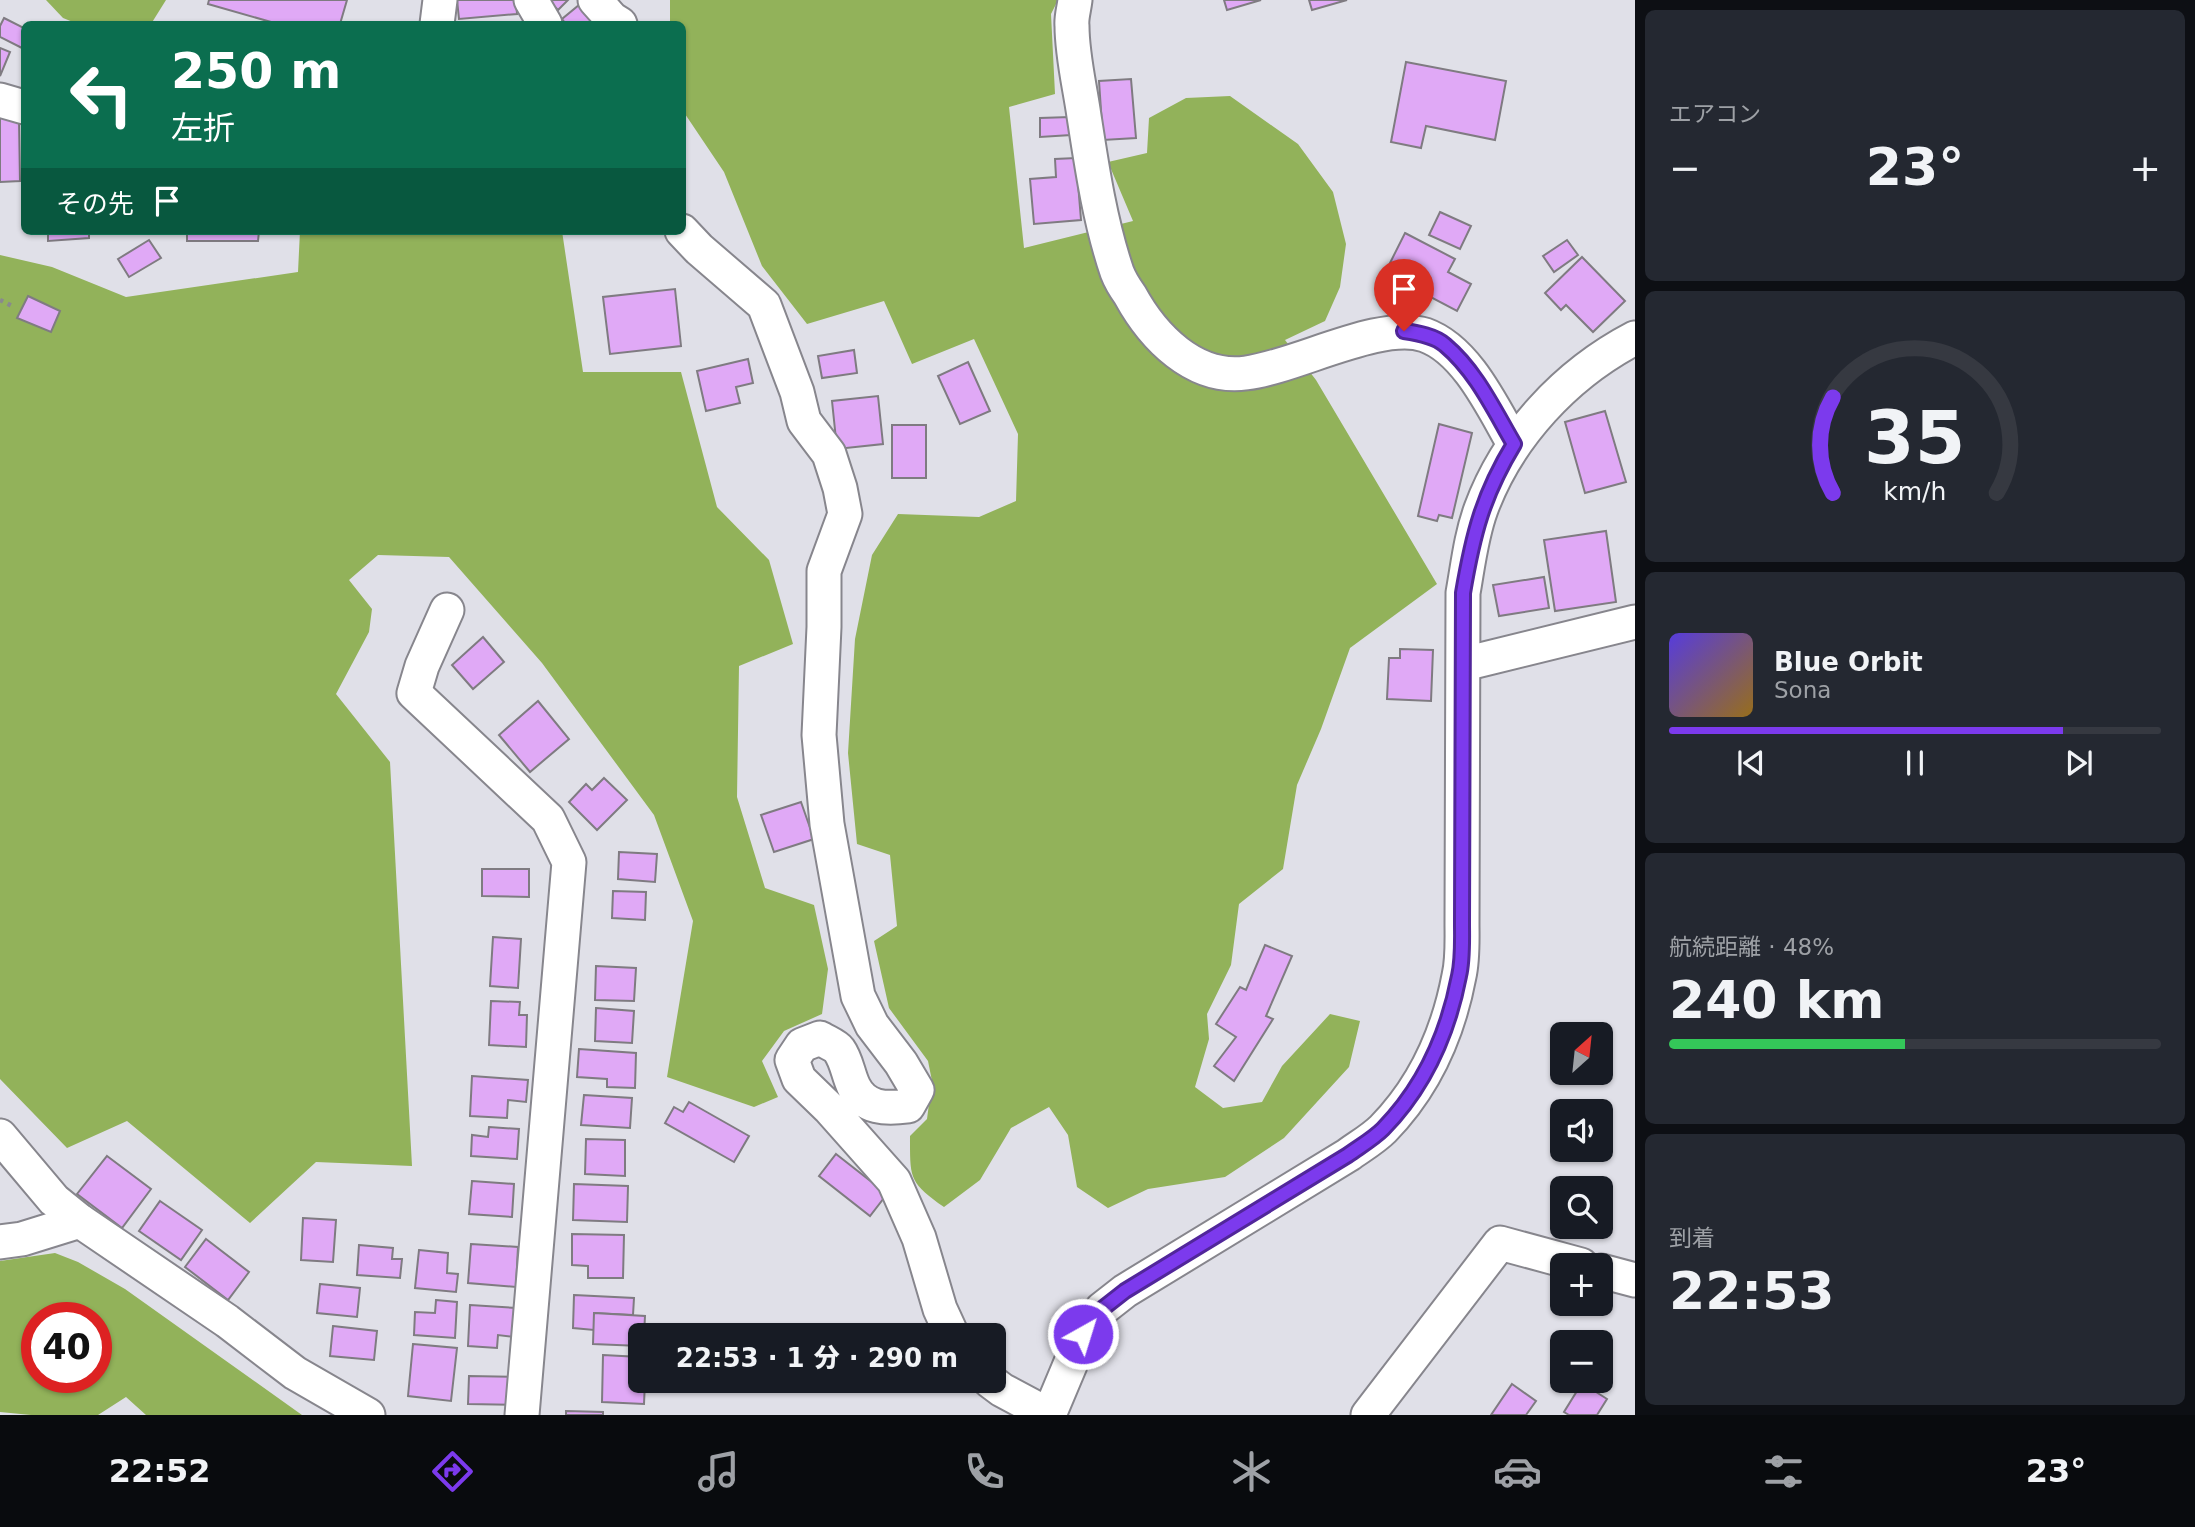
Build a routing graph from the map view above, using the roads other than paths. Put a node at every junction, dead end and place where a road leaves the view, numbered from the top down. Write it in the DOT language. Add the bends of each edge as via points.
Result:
graph roads {
  1 [pos="440,0"];
  2 [pos="531,0"];
  3 [pos="595,0"];
  4 [pos="1075,0"];
  5 [pos="437,21"];
  6 [pos="543,21"];
  7 [pos="615,21"];
  8 [pos="0,100"];
  9 [pos="21,106"];
  10 [pos="686,235"];
  11 [pos="1635,338"];
  12 [pos="1514,444"];
  13 [pos="447,610"];
  14 [pos="1635,622"];
  15 [pos="1464,664"];
  16 [pos="0,1136"];
  17 [pos="80,1220"];
  18 [pos="0,1242"];
  19 [pos="1550,1257"];
  20 [pos="1613,1274"];
  21 [pos="1635,1280"];
  22 [pos="946,1323"];
  23 [pos="1006,1392"];
  24 [pos="368,1415"];
  25 [pos="522,1415"];
  26 [pos="1049,1415"];
  27 [pos="1368,1415"];
  1 -- 5 [label="street"];
  2 -- 6 [label="street"];
  3 -- 7 [label="street"];
  4 -- 12 [label="street" via="1072,26 1093,175 1114,261 1137,308 1159,336 1181,357 1212,372 1244,374 1286,365 1370,336 1404,331 1423,335 1444,343 1473,376"];
  8 -- 9 [label="street"];
  10 -- 22 [label="street" via="764,304 804,421 829,454 840,488 845,514 824,571 819,735 827,824 858,996 872,1025 917,1090 908,1106 889,1109 868,1104 854,1088 838,1048 820,1038 802,1045 792,1060 799,1079 894,1181 919,1238"];
  11 -- 12 [label="street" via="1617,347 1545,405"];
  12 -- 15 [label="street" via="1481,510 1470,549 1463,593"];
  13 -- 25 [label="street" via="414,693 548,819 569,862"];
  14 -- 15 [label="street"];
  15 -- 26 [label="street" via="1460,974 1431,1064 1381,1131 1102,1309 1083,1334"];
  16 -- 17 [label="street" via="54,1200"];
  17 -- 18 [label="street"];
  17 -- 24 [label="street" via="295,1373"];
  19 -- 27 [label="street" via="1500,1243"];
  20 -- 21 [label="street"];
  23 -- 26 [label="street"];
}
